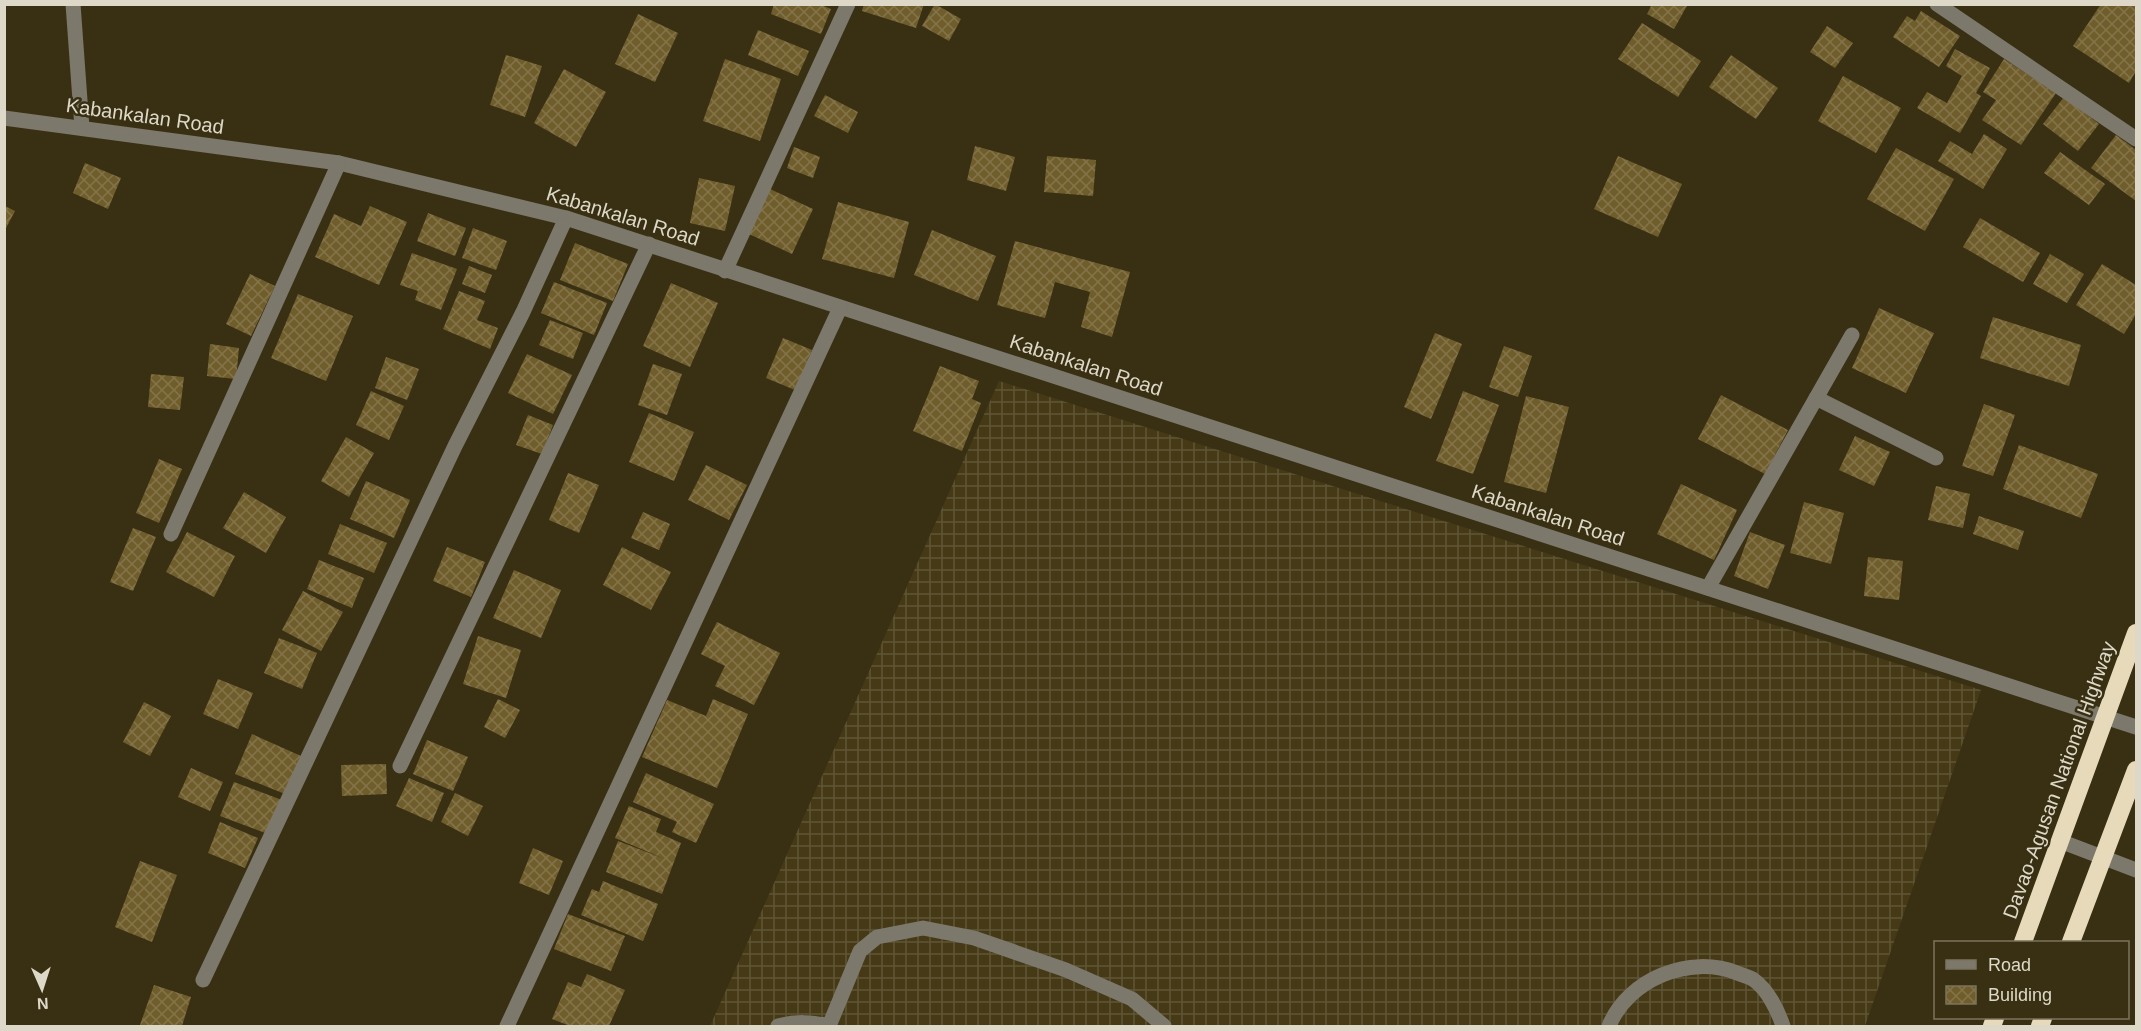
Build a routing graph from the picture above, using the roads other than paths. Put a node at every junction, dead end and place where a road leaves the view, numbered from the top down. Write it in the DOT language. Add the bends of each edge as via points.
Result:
graph roads {
  1 [pos="73,4"];
  2 [pos="848,4"];
  3 [pos="1937,4"];
  4 [pos="4,118"];
  5 [pos="82,129"];
  6 [pos="2136,139"];
  7 [pos="339,163"];
  8 [pos="566,218"];
  9 [pos="649,244"];
  10 [pos="725,271"];
  11 [pos="840,308"];
  12 [pos="1852,335"];
  13 [pos="1816,398"];
  14 [pos="1936,458"];
  15 [pos="171,534"];
  16 [pos="1708,588"];
  17 [pos="2136,633"];
  18 [pos="2105,716"];
  19 [pos="2136,727"];
  20 [pos="400,765"];
  21 [pos="2136,770"];
  22 [pos="2060,841"];
  23 [pos="2103,858"];
  24 [pos="2136,870"];
  25 [pos="2023,941"];
  26 [pos="2071,941"];
  27 [pos="203,980"];
  28 [pos="507,1026"];
  29 [pos="778,1026"];
  30 [pos="829,1026"];
  31 [pos="1164,1026"];
  32 [pos="1609,1026"];
  33 [pos="1783,1026"];
  1 -- 5 [label="street"];
  2 -- 10 [label="street"];
  3 -- 6 [label="street"];
  4 -- 5 [label="street, Kabankalan Road"];
  5 -- 7 [label="street, Kabankalan Road"];
  7 -- 8 [label="street, Kabankalan Road"];
  7 -- 15 [label="street"];
  8 -- 9 [label="street, Kabankalan Road"];
  8 -- 27 [label="street"];
  9 -- 10 [label="street, Kabankalan Road"];
  9 -- 20 [label="street"];
  10 -- 11 [label="street, Kabankalan Road"];
  11 -- 16 [label="street, Kabankalan Road"];
  11 -- 28 [label="street"];
  12 -- 13 [label="street"];
  13 -- 14 [label="street"];
  13 -- 16 [label="street"];
  16 -- 18 [label="street, Kabankalan Road"];
  17 -- 18 [label="highway, Davao-Agusan National Highway"];
  18 -- 19 [label="street, Kabankalan Road"];
  18 -- 22 [label="highway, Davao-Agusan National Highway"];
  21 -- 23 [label="highway"];
  22 -- 23 [label="street"];
  22 -- 25 [label="highway, Davao-Agusan National Highway"];
  23 -- 24 [label="street"];
  23 -- 26 [label="highway"];
  29 -- 30 [label="street" via="809,1022"];
  30 -- 31 [label="street" via="860,951 877,938 923,928 974,938 1066,970 1132,999"];
  32 -- 33 [label="street" via="1633,992 1666,973 1701,966 1726,968 1754,980 1776,1006"];
}
